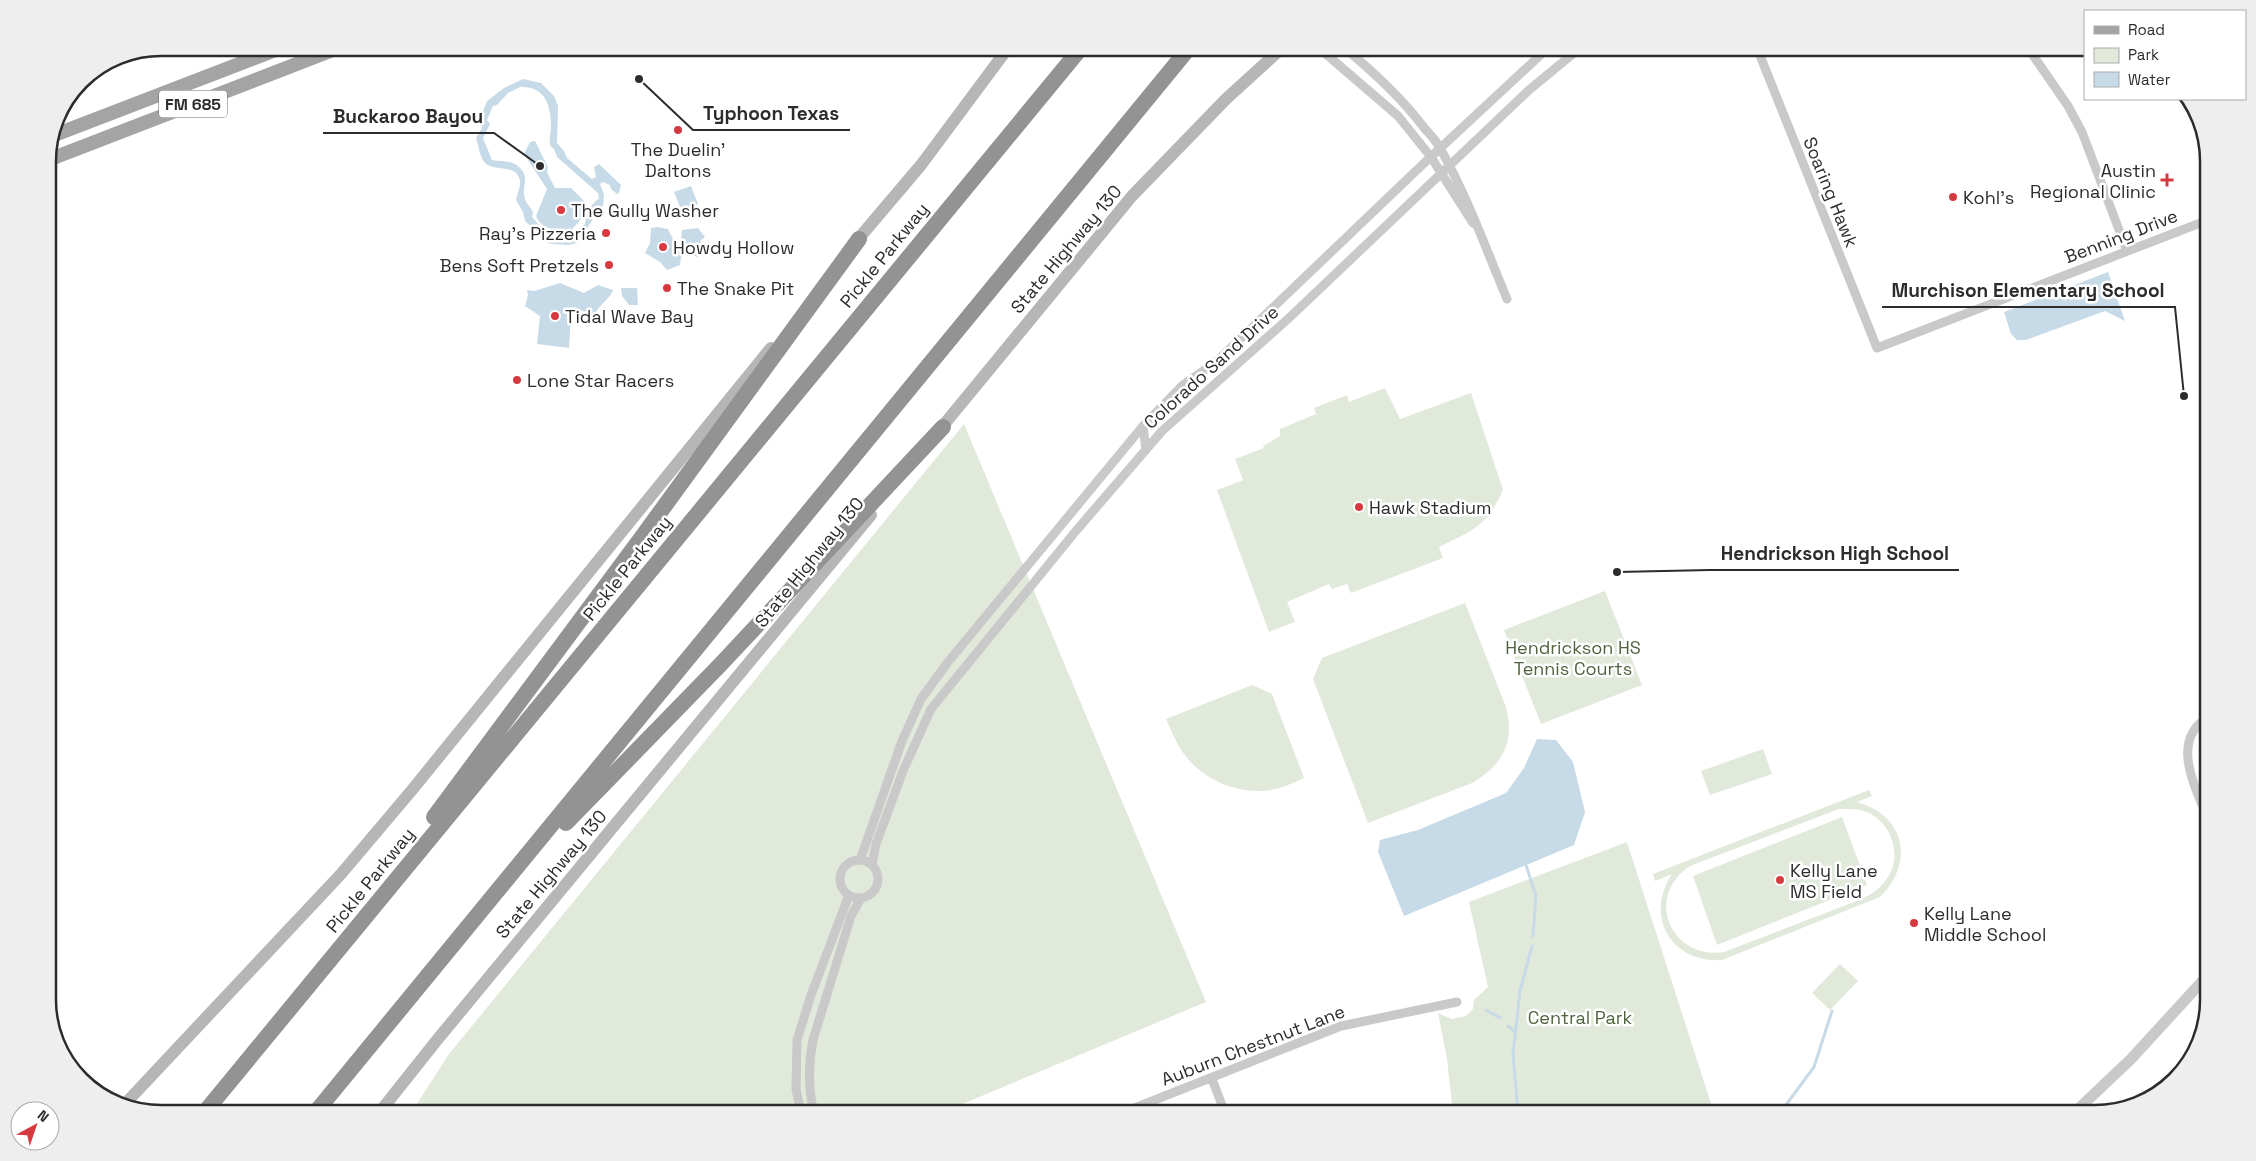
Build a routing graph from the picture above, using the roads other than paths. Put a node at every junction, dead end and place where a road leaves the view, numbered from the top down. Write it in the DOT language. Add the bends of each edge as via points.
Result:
graph roads {
  1 [pos="260,56"];
  2 [pos="317,56"];
  3 [pos="1002,56"];
  4 [pos="1074,56"];
  5 [pos="1182,56"];
  6 [pos="1273,56"];
  7 [pos="1328,56"];
  8 [pos="1354,56"];
  9 [pos="1540,56"];
  10 [pos="1569,56"];
  11 [pos="1760,56"];
  12 [pos="2034,56"];
  13 [pos="60,133"];
  14 [pos="1441,149"];
  15 [pos="56,157"];
  16 [pos="1431,157"];
  17 [pos="1448,166"];
  18 [pos="1441,172"];
  19 [pos="2200,223"];
  20 [pos="1476,227"];
  21 [pos="859,238"];
  22 [pos="2127,251"];
  23 [pos="1507,300"];
  24 [pos="1877,348"];
  25 [pos="1143,426"];
  26 [pos="943,427"];
  27 [pos="1146,450"];
  28 [pos="2200,724"];
  29 [pos="2200,799"];
  30 [pos="860,860"];
  31 [pos="872,865"];
  32 [pos="849,895"];
  33 [pos="861,898"];
  34 [pos="465,930"];
  35 [pos="2200,984"];
  36 [pos="298,1000"];
  37 [pos="1457,1002"];
  38 [pos="797,1058"];
  39 [pos="809,1059"];
  40 [pos="1212,1079"];
  41 [pos="129,1100"];
  42 [pos="211,1105"];
  43 [pos="322,1105"];
  44 [pos="386,1105"];
  45 [pos="799,1105"];
  46 [pos="812,1105"];
  47 [pos="1145,1105"];
  48 [pos="1222,1105"];
  49 [pos="2083,1105"];
  1 -- 13 [label="main road, FM 685 / FM 685"];
  2 -- 15 [label="main road, FM 685"];
  3 -- 21 [label="main road" via="921,165"];
  4 -- 36 [label="highway, Pickle Parkway"];
  5 -- 34 [label="highway"];
  6 -- 26 [label="main road, State Highway 130" via="1132,196"];
  7 -- 16 [label="street" via="1398,116"];
  8 -- 14 [label="street" via="1415,115"];
  9 -- 14 [label="street, Colorado Sand Drive"];
  10 -- 17 [label="street, Colorado Sand Drive"];
  11 -- 24 [label="street, Soaring Hawk"];
  12 -- 22 [label="street" via="2082,132"];
  14 -- 16 [label="street, Colorado Sand Drive"];
  14 -- 17 [label="street"];
  16 -- 18 [label="street"];
  16 -- 25 [label="street, Colorado Sand Drive" via="1223,356 1183,384"];
  17 -- 18 [label="street, Colorado Sand Drive"];
  17 -- 20 [label="street" via="1471,208"];
  18 -- 20 [label="street"];
  18 -- 27 [label="street, Colorado Sand Drive" via="1289,318 1186,408"];
  19 -- 22 [label="street, Benning Drive"];
  20 -- 23 [label="street"];
  21 -- 36 [label="highway" via="614,576"];
  21 -- 41 [label="main road" via="341,874"];
  22 -- 24 [label="street, Benning Drive"];
  25 -- 27 [label="street"];
  25 -- 30 [label="street, Colorado Sand Drive" via="921,699 902,740"];
  26 -- 34 [label="highway"];
  26 -- 44 [label="main road, State Highway 130"];
  27 -- 31 [label="street, Colorado Sand Drive" via="931,709 903,771 876,844"];
  28 -- 29 [label="street" via="2189,742 2187,760"];
  30 -- 31 [label="street"];
  30 -- 32 [label="street" via="848,863 841,873 841,885"];
  31 -- 33 [label="street" via="878,876 876,888"];
  32 -- 33 [label="street"];
  32 -- 38 [label="street" via="811,995 798,1040"];
  33 -- 39 [label="street" via="851,916"];
  34 -- 43 [label="highway"];
  35 -- 49 [label="street"];
  36 -- 42 [label="highway, Pickle Parkway"];
  37 -- 40 [label="street, Auburn Chestnut Lane" via="1341,1026"];
  38 -- 39 [label="street"];
  38 -- 45 [label="street"];
  39 -- 46 [label="street" via="808,1091"];
  40 -- 47 [label="street, Auburn Chestnut Lane"];
  40 -- 48 [label="street"];
}
